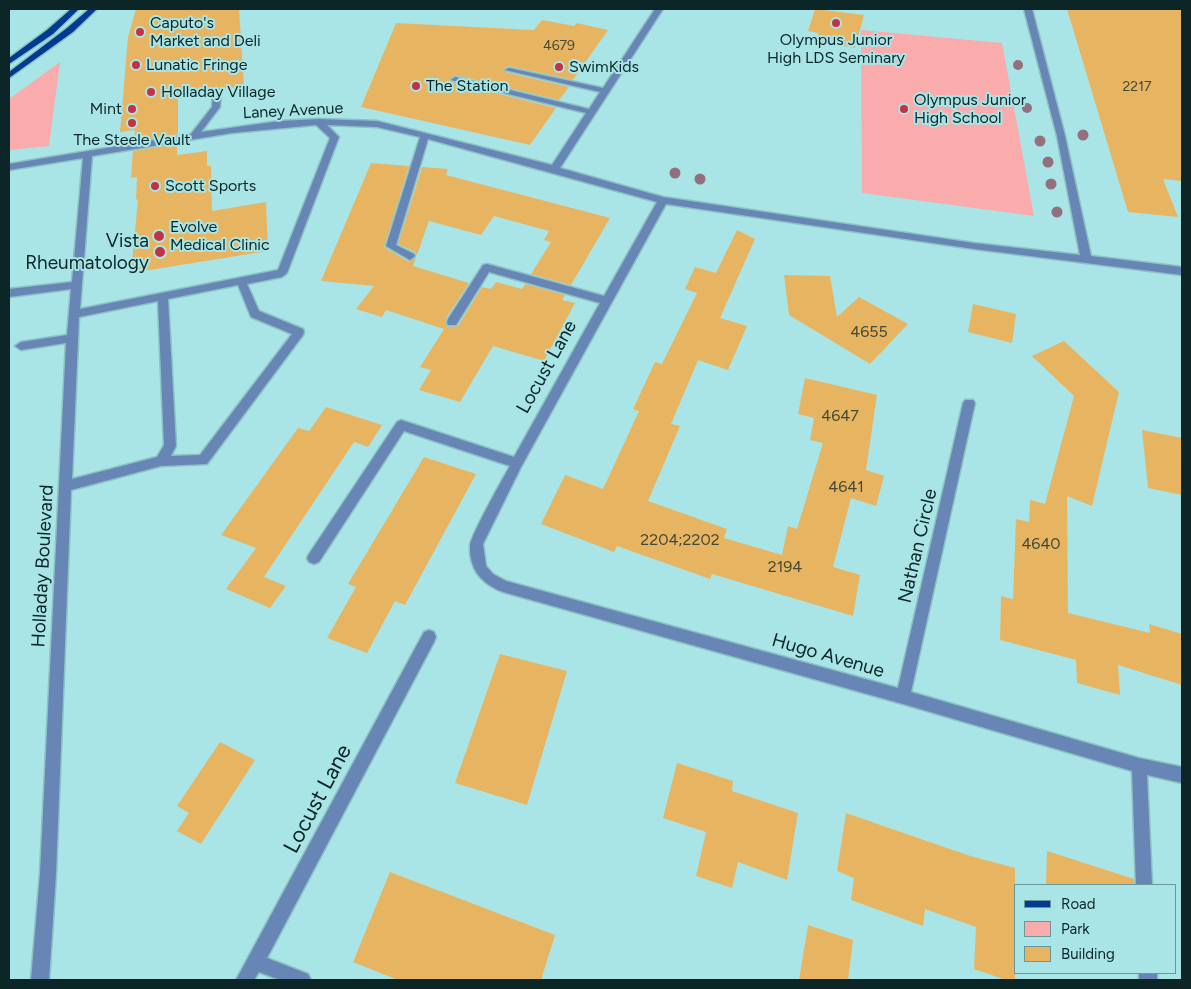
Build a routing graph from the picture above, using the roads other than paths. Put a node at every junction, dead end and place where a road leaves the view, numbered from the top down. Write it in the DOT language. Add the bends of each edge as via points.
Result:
graph roads {
  1 [pos="75,9"];
  2 [pos="93,9"];
  3 [pos="659,9"];
  4 [pos="1028,9"];
  5 [pos="10,60"];
  6 [pos="509,70"];
  7 [pos="9,76"];
  8 [pos="455,80"];
  9 [pos="217,91"];
  10 [pos="605,91"];
  11 [pos="592,112"];
  12 [pos="318,122"];
  13 [pos="425,135"];
  14 [pos="193,137"];
  15 [pos="88,154"];
  16 [pos="9,167"];
  17 [pos="554,169"];
  18 [pos="663,200"];
  19 [pos="410,256"];
  20 [pos="1086,259"];
  21 [pos="1182,270"];
  22 [pos="241,281"];
  23 [pos="76,285"];
  24 [pos="9,293"];
  25 [pos="163,297"];
  26 [pos="607,301"];
  27 [pos="74,314"];
  28 [pos="452,322"];
  29 [pos="72,338"];
  30 [pos="21,346"];
  31 [pos="969,403"];
  32 [pos="161,461"];
  33 [pos="517,463"];
  34 [pos="65,486"];
  35 [pos="477,556"];
  36 [pos="314,558"];
  37 [pos="429,637"];
  38 [pos="903,697"];
  39 [pos="1138,766"];
  40 [pos="1182,774"];
  41 [pos="1144,884"];
  42 [pos="255,962"];
  43 [pos="40,980"];
  44 [pos="245,980"];
  45 [pos="302,980"];
  1 -- 5 [label="main road" via="59,25"];
  2 -- 7 [label="main road"];
  3 -- 10 [label="street"];
  4 -- 20 [label="street" via="1061,136"];
  6 -- 10 [label="street"];
  8 -- 11 [label="street"];
  9 -- 14 [label="street" via="216,107"];
  10 -- 11 [label="street"];
  11 -- 17 [label="street"];
  12 -- 13 [label="street, Laney Avenue" via="376,124"];
  12 -- 14 [label="street, Laney Avenue" via="270,125"];
  12 -- 22 [label="street" via="335,137 282,274"];
  13 -- 17 [label="street, Laney Avenue"];
  13 -- 19 [label="street" via="390,246"];
  14 -- 15 [label="street, Laney Avenue"];
  15 -- 16 [label="street, Laney Avenue"];
  15 -- 23 [label="street, Holladay Boulevard"];
  17 -- 18 [label="street, Laney Avenue"];
  18 -- 20 [label="street, Laney Avenue" via="974,246"];
  18 -- 26 [label="street, Locust Lane"];
  20 -- 21 [label="street, Laney Avenue"];
  22 -- 25 [label="street"];
  22 -- 32 [label="street" via="255,314 298,332 203,460"];
  23 -- 24 [label="street"];
  23 -- 27 [label="street, Holladay Boulevard"];
  25 -- 27 [label="street"];
  25 -- 32 [label="street" via="170,446"];
  26 -- 28 [label="street" via="488,268"];
  26 -- 33 [label="street, Locust Lane"];
  27 -- 29 [label="street, Holladay Boulevard"];
  29 -- 30 [label="street"];
  29 -- 34 [label="street, Holladay Boulevard"];
  31 -- 38 [label="street, Nathan Circle"];
  32 -- 34 [label="street"];
  33 -- 35 [label="street, Locust Lane" via="476,544"];
  33 -- 36 [label="street" via="401,425"];
  34 -- 43 [label="street, Holladay Boulevard"];
  35 -- 38 [label="street, Hugo Avenue" via="484,573 503,586"];
  37 -- 42 [label="street, Locust Lane"];
  38 -- 39 [label="street, Hugo Avenue"];
  39 -- 40 [label="street, Hugo Avenue"];
  39 -- 41 [label="street"];
  42 -- 44 [label="street, Locust Lane"];
  42 -- 45 [label="street"];
}
